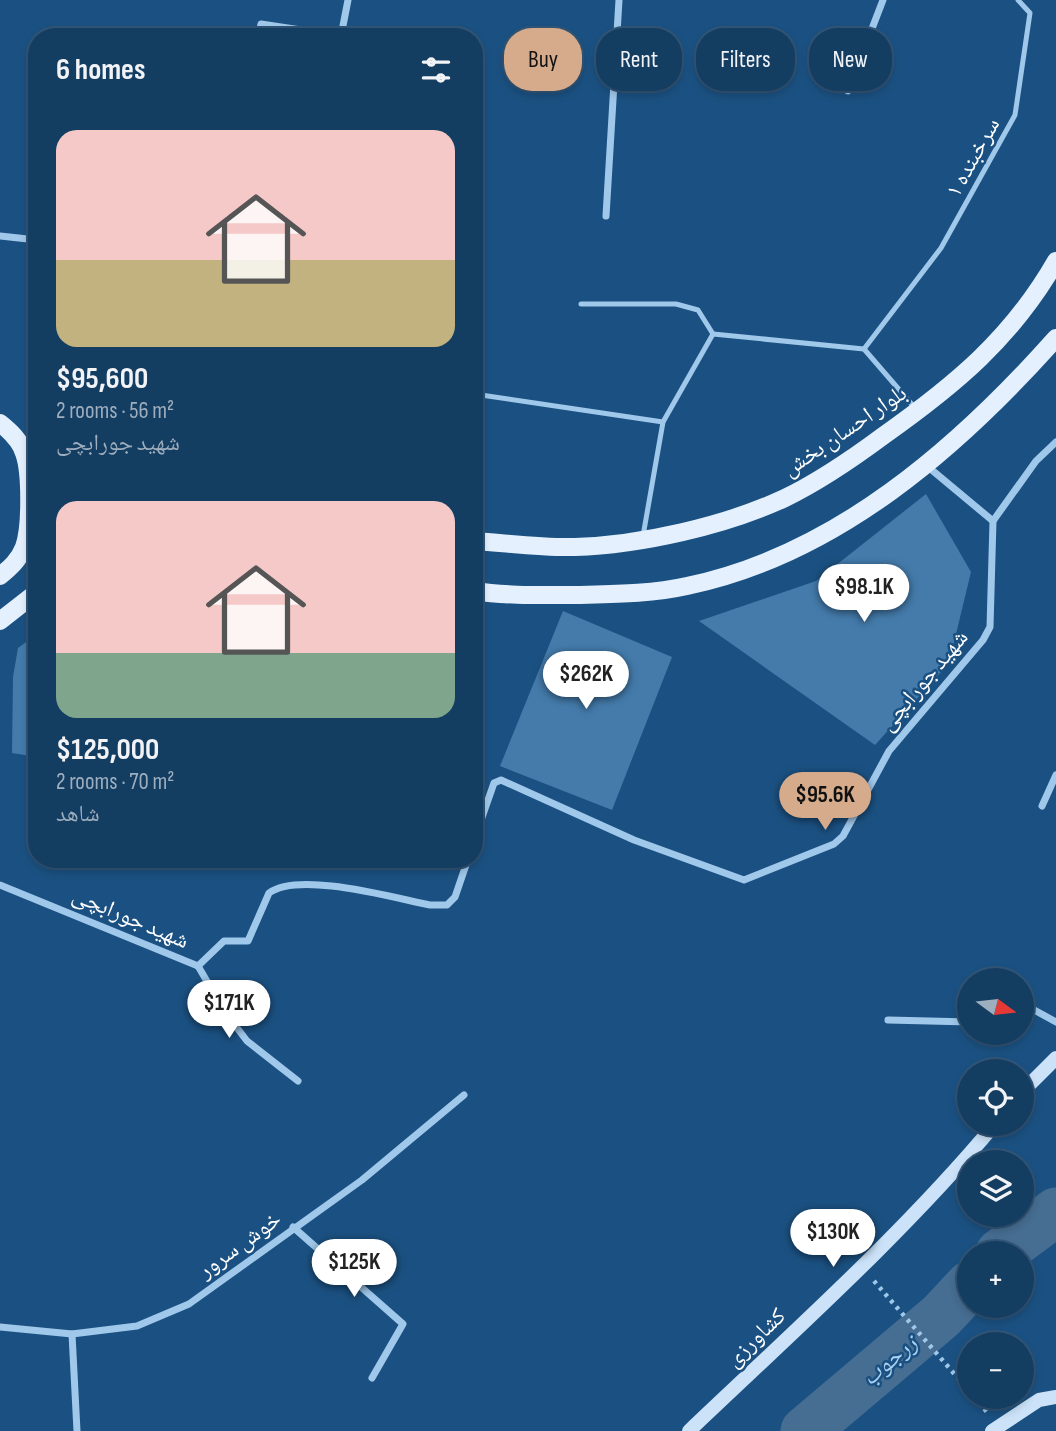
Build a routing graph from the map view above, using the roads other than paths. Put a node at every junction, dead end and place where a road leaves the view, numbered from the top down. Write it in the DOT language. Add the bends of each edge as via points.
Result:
graph roads {
  1 [pos="348,0"];
  2 [pos="619,0"];
  3 [pos="883,0"];
  4 [pos="1018,0"];
  5 [pos="260,28"];
  6 [pos="288,28"];
  7 [pos="343,28"];
  8 [pos="872,28"];
  9 [pos="606,216"];
  10 [pos="0,236"];
  11 [pos="28,239"];
  12 [pos="1056,261"];
  13 [pos="582,303"];
  14 [pos="713,334"];
  15 [pos="1056,338"];
  16 [pos="864,349"];
  17 [pos="483,395"];
  18 [pos="918,412"];
  19 [pos="663,422"];
  20 [pos="0,423"];
  21 [pos="1056,442"];
  22 [pos="28,463"];
  23 [pos="926,465"];
  24 [pos="993,521"];
  25 [pos="643,539"];
  26 [pos="483,542"];
  27 [pos="28,549"];
  28 [pos="0,576"];
  29 [pos="483,591"];
  30 [pos="28,599"];
  31 [pos="0,621"];
  32 [pos="1056,775"];
  33 [pos="1042,806"];
  34 [pos="483,814"];
  35 [pos="465,868"];
  36 [pos="0,885"];
  37 [pos="198,966"];
  38 [pos="1034,1010"];
  39 [pos="888,1020"];
  40 [pos="957,1022"];
  41 [pos="1056,1022"];
  42 [pos="1056,1058"];
  43 [pos="1034,1080"];
  44 [pos="298,1081"];
  45 [pos="464,1095"];
  46 [pos="985,1136"];
  47 [pos="293,1227"];
  48 [pos="0,1327"];
  49 [pos="72,1334"];
  50 [pos="372,1378"];
  51 [pos="1056,1397"];
  52 [pos="997,1429"];
  53 [pos="77,1431"];
  54 [pos="689,1431"];
  1 -- 7 [label="street"];
  2 -- 9 [label="street"];
  3 -- 8 [label="street"];
  4 -- 16 [label="lane, سرخبنده ۱" via="1030,13 1015,115 941,248"];
  5 -- 6 [label="street" via="261,24"];
  10 -- 11 [label="street"];
  12 -- 18 [label="main road, بلوار احسان بخش" via="1021,314 980,361"];
  13 -- 14 [label="lane" via="676,304 698,310"];
  14 -- 16 [label="lane"];
  14 -- 19 [label="lane"];
  15 -- 23 [label="main road" via="1004,396"];
  16 -- 18 [label="lane"];
  17 -- 19 [label="lane"];
  18 -- 25 [label="main road, بلوار احسان بخش" via="843,465 784,498 727,519"];
  19 -- 25 [label="lane"];
  20 -- 22 [label="main road" via="13,434"];
  21 -- 24 [label="street" via="1036,461"];
  23 -- 24 [label="street"];
  23 -- 29 [label="main road" via="799,547 740,571 697,583 615,594"];
  24 -- 34 [label="street, شهید جورابچی" via="990,627 984,640 889,751 850,826 834,844 744,880 634,840 501,780 494,783"];
  25 -- 26 [label="main road, بلوار احسان بخش" via="574,547"];
  27 -- 28 [label="main road"];
  30 -- 31 [label="main road"];
  32 -- 33 [label="street"];
  35 -- 37 [label="street, شهید جورابچی" via="455,897 447,905 319,884 276,888 269,892 248,941 224,941"];
  36 -- 37 [label="street, شهید جورابچی"];
  37 -- 44 [label="street" via="247,1041"];
  38 -- 41 [label="street"];
  39 -- 40 [label="street"];
  42 -- 43 [label="main road"];
  45 -- 47 [label="street, خوش سرور" via="362,1180"];
  46 -- 54 [label="main road, کشاورزی" via="866,1262"];
  47 -- 49 [label="street, خوش سرور" via="189,1304 137,1326"];
  47 -- 50 [label="street" via="403,1324"];
  48 -- 49 [label="street, خوش سرور"];
  49 -- 53 [label="street"];
  51 -- 52 [label="main road" via="1039,1400"];
}
